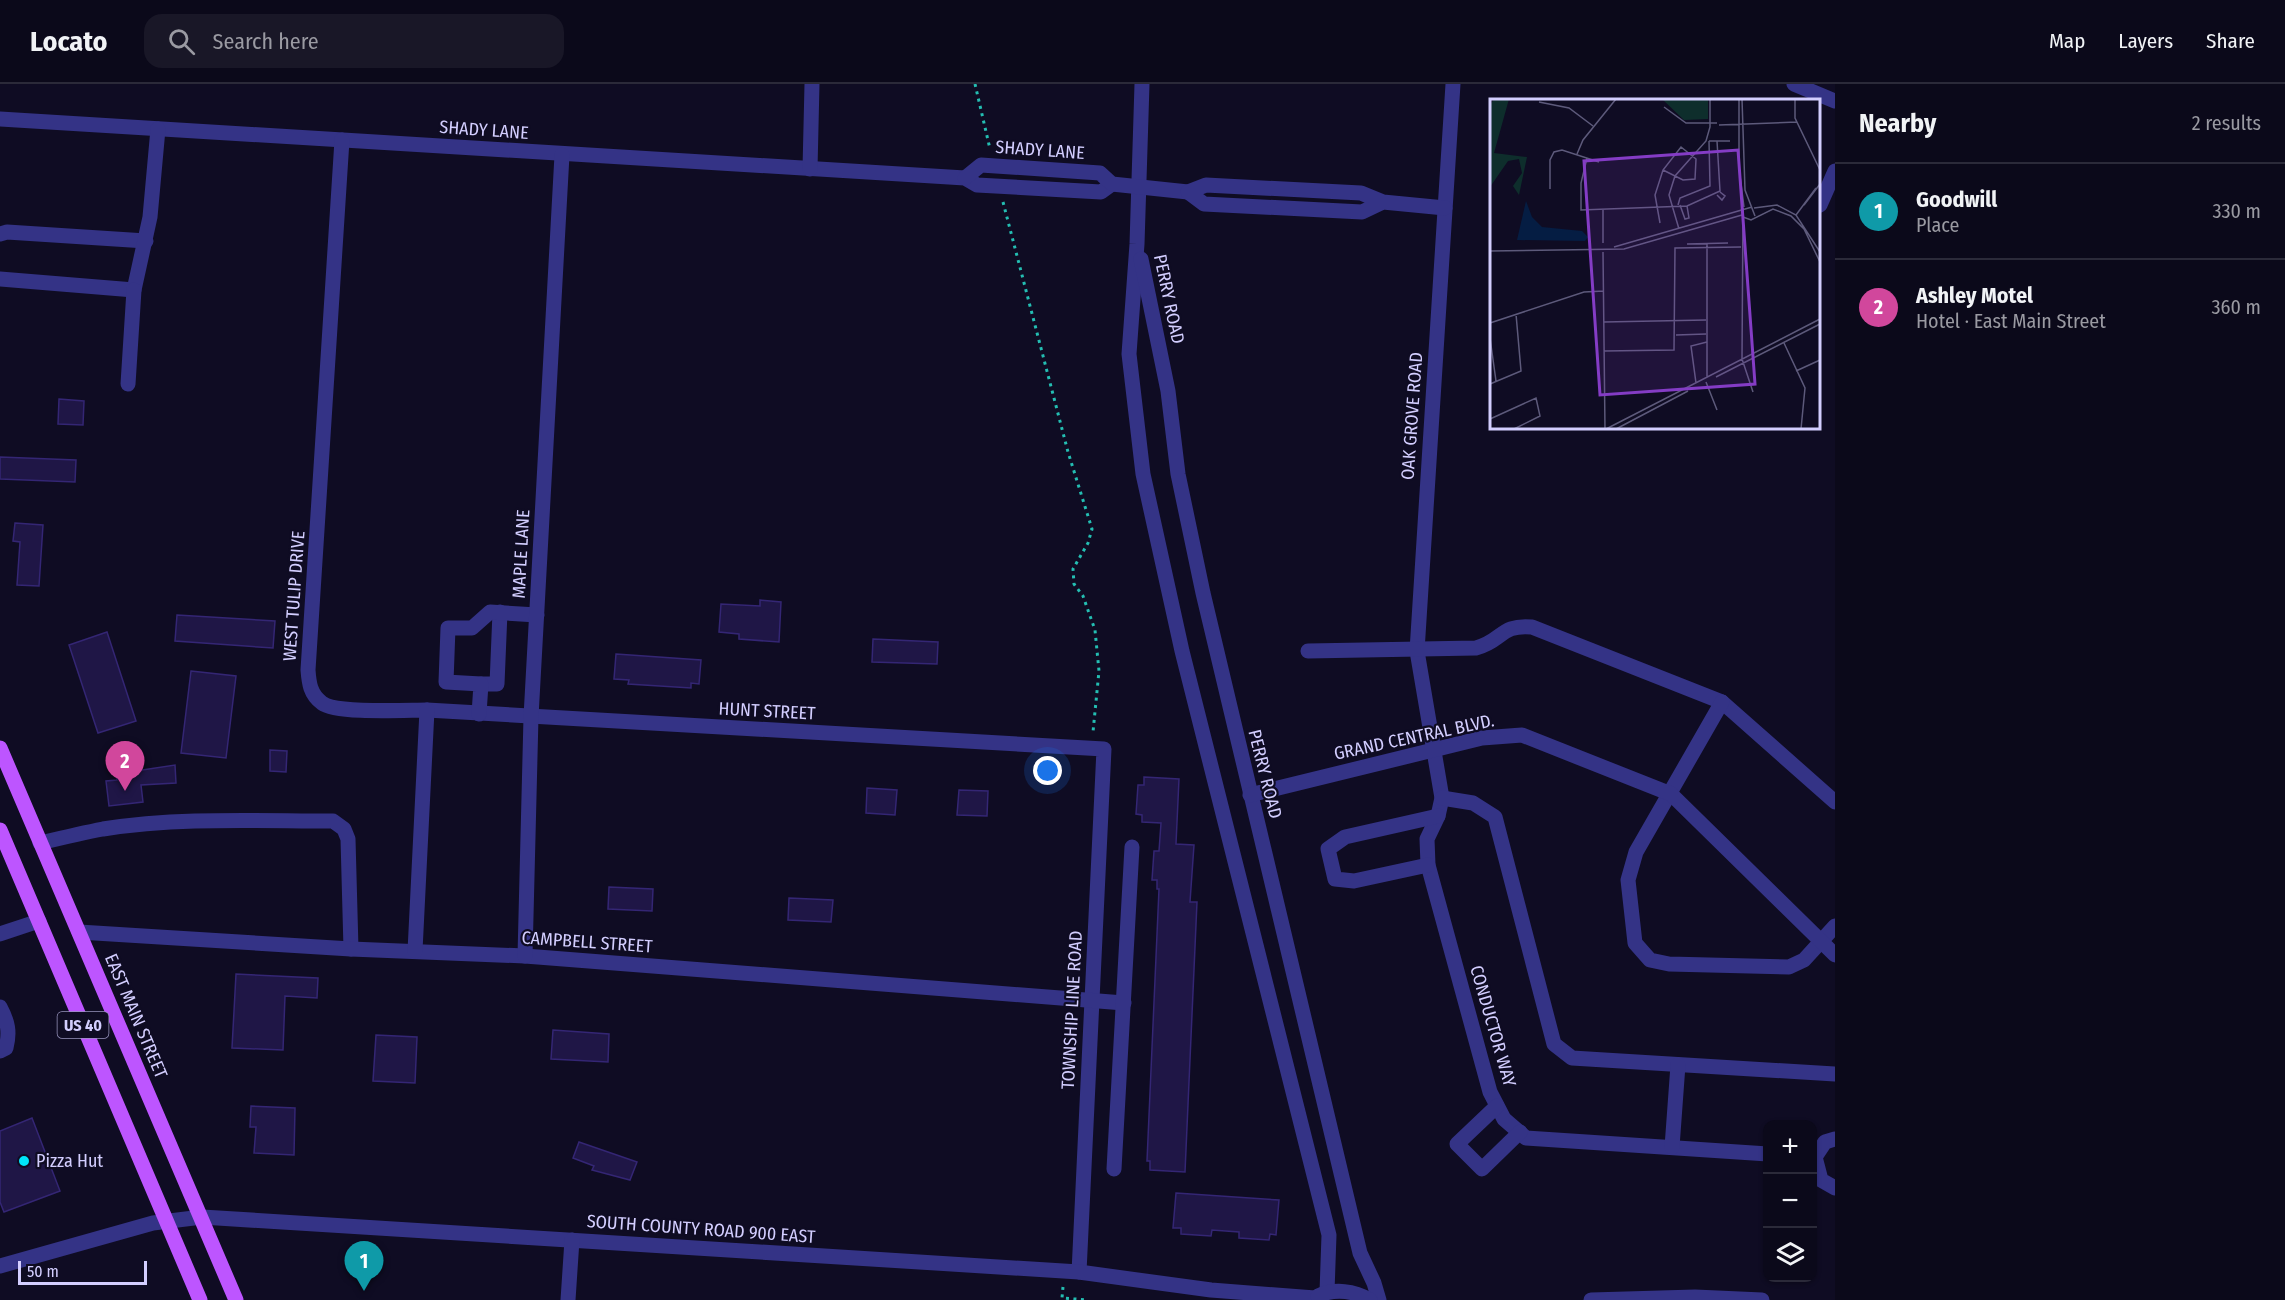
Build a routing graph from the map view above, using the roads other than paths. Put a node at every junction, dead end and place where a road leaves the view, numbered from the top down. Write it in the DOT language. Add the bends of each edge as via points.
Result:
graph roads {
  1 [pos="812,84"];
  2 [pos="1142,84"];
  3 [pos="1453,84"];
  4 [pos="1794,84"];
  5 [pos="1835,101"];
  6 [pos="0,119"];
  7 [pos="158,129"];
  8 [pos="342,140"];
  9 [pos="562,155"];
  10 [pos="810,169"];
  11 [pos="1835,171"];
  12 [pos="965,178"];
  13 [pos="1112,184"];
  14 [pos="1137,186"];
  15 [pos="1820,205"];
  16 [pos="1445,208"];
  17 [pos="0,234"];
  18 [pos="146,241"];
  19 [pos="1137,244"];
  20 [pos="0,279"];
  21 [pos="134,290"];
  22 [pos="128,384"];
  23 [pos="500,612"];
  24 [pos="537,615"];
  25 [pos="1308,651"];
  26 [pos="1417,651"];
  27 [pos="481,684"];
  28 [pos="1722,702"];
  29 [pos="427,710"];
  30 [pos="479,714"];
  31 [pos="531,717"];
  32 [pos="0,748"];
  33 [pos="1104,749"];
  34 [pos="1432,749"];
  35 [pos="1671,794"];
  36 [pos="1250,795"];
  37 [pos="1442,798"];
  38 [pos="1835,802"];
  39 [pos="1438,816"];
  40 [pos="0,830"];
  41 [pos="40,843"];
  42 [pos="1132,847"];
  43 [pos="1428,865"];
  44 [pos="39,921"];
  45 [pos="1835,926"];
  46 [pos="79,932"];
  47 [pos="0,934"];
  48 [pos="1822,941"];
  49 [pos="351,949"];
  50 [pos="415,951"];
  51 [pos="1835,955"];
  52 [pos="525,956"];
  53 [pos="1092,1000"];
  54 [pos="1124,1003"];
  55 [pos="0,1007"];
  56 [pos="0,1051"];
  57 [pos="1678,1065"];
  58 [pos="1835,1074"];
  59 [pos="1497,1106"];
  60 [pos="1520,1132"];
  61 [pos="1835,1139"];
  62 [pos="1672,1147"];
  63 [pos="1817,1152"];
  64 [pos="1763,1154"];
  65 [pos="1817,1166"];
  66 [pos="1114,1169"];
  67 [pos="1835,1188"];
  68 [pos="202,1217"];
  69 [pos="166,1220"];
  70 [pos="572,1240"];
  71 [pos="0,1266"];
  72 [pos="1079,1272"];
  73 [pos="1197,1288"];
  74 [pos="1317,1297"];
  75 [pos="200,1300"];
  76 [pos="236,1300"];
  77 [pos="568,1300"];
  78 [pos="1218,1300"];
  79 [pos="1370,1300"];
  80 [pos="1379,1300"];
  81 [pos="1591,1300"];
  82 [pos="1762,1300"];
  1 -- 10 [label="street"];
  2 -- 14 [label="street"];
  3 -- 16 [label="street, OAK GROVE ROAD"];
  4 -- 5 [label="street"];
  6 -- 7 [label="street, SHADY LANE"];
  7 -- 8 [label="street, SHADY LANE"];
  7 -- 18 [label="street"];
  8 -- 9 [label="street, SHADY LANE"];
  8 -- 29 [label="street, WEST TULIP DRIVE" via="309,684 320,702 336,708"];
  9 -- 10 [label="street, SHADY LANE"];
  9 -- 24 [label="street, MAPLE LANE"];
  10 -- 12 [label="street, SHADY LANE"];
  11 -- 15 [label="street"];
  12 -- 13 [label="street, SHADY LANE" via="977,184 1101,192"];
  12 -- 13 [label="street, SHADY LANE" via="981,165 1100,173"];
  13 -- 14 [label="street, SHADY LANE"];
  14 -- 16 [label="street" via="1188,192 1206,185 1361,193 1383,202"];
  14 -- 19 [label="street"];
  16 -- 26 [label="street, OAK GROVE ROAD"];
  17 -- 18 [label="street"];
  18 -- 21 [label="street"];
  19 -- 36 [label="street, PERRY ROAD" via="1168,392 1178,474 1200,582"];
  19 -- 74 [label="street, PERRY ROAD" via="1128,354 1143,474 1182,651 1329,1235"];
  20 -- 21 [label="street"];
  21 -- 22 [label="street"];
  23 -- 24 [label="street"];
  23 -- 27 [label="street" via="497,684"];
  23 -- 27 [label="street" via="490,612 472,628 448,628 446,682"];
  24 -- 31 [label="street, MAPLE LANE"];
  25 -- 26 [label="street"];
  26 -- 28 [label="street" via="1476,648 1493,644 1504,630 1532,627"];
  26 -- 34 [label="street, OAK GROVE ROAD"];
  27 -- 30 [label="street"];
  28 -- 35 [label="street"];
  28 -- 38 [label="street"];
  29 -- 30 [label="street, HUNT STREET"];
  29 -- 50 [label="street"];
  30 -- 31 [label="street, HUNT STREET"];
  31 -- 33 [label="street, HUNT STREET"];
  31 -- 52 [label="street, MAPLE LANE"];
  32 -- 41 [label="main road, EAST MAIN STREET / US 40"];
  33 -- 53 [label="street, TOWNSHIP LINE ROAD"];
  34 -- 35 [label="street, GRAND CENTRAL BLVD." via="1482,738 1522,735"];
  34 -- 36 [label="street, GRAND CENTRAL BLVD."];
  34 -- 37 [label="street, CONDUCTOR WAY"];
  35 -- 48 [label="street, GRAND CENTRAL BLVD."];
  35 -- 48 [label="street" via="1636,852 1628,880 1635,943 1650,960 1669,964 1789,967 1804,960"];
  36 -- 80 [label="street, PERRY ROAD" via="1359,1253"];
  37 -- 39 [label="street, CONDUCTOR WAY"];
  37 -- 57 [label="street" via="1473,803 1496,817 1554,1044 1572,1058"];
  39 -- 43 [label="street, CONDUCTOR WAY" via="1427,839"];
  39 -- 43 [label="street" via="1345,837 1328,849 1335,879 1354,881"];
  40 -- 44 [label="main road, US 40"];
  41 -- 46 [label="main road, EAST MAIN STREET / US 40"];
  41 -- 49 [label="street" via="147,824 333,821 344,829 348,839"];
  42 -- 54 [label="street"];
  43 -- 59 [label="street, CONDUCTOR WAY"];
  44 -- 47 [label="street"];
  44 -- 69 [label="main road, US 40"];
  45 -- 48 [label="street"];
  46 -- 49 [label="street, CAMPBELL STREET"];
  46 -- 68 [label="main road, EAST MAIN STREET / US 40"];
  48 -- 51 [label="street, GRAND CENTRAL BLVD."];
  49 -- 50 [label="street, CAMPBELL STREET"];
  50 -- 52 [label="street, CAMPBELL STREET"];
  52 -- 53 [label="street, CAMPBELL STREET"];
  53 -- 54 [label="street, CAMPBELL STREET"];
  53 -- 72 [label="street, TOWNSHIP LINE ROAD"];
  54 -- 66 [label="street"];
  55 -- 56 [label="street" via="9,1035 6,1048"];
  57 -- 58 [label="street"];
  57 -- 62 [label="street"];
  59 -- 60 [label="street, CONDUCTOR WAY" via="1504,1119"];
  59 -- 60 [label="street" via="1457,1144 1482,1169"];
  60 -- 62 [label="street" via="1526,1138"];
  61 -- 63 [label="street"];
  62 -- 64 [label="street"];
  65 -- 67 [label="street" via="1821,1180"];
  68 -- 69 [label="street, SOUTH COUNTY ROAD 900 EAST"];
  68 -- 70 [label="street, SOUTH COUNTY ROAD 900 EAST"];
  68 -- 76 [label="main road, EAST MAIN STREET / US 40"];
  69 -- 71 [label="street, SOUTH COUNTY ROAD 900 EAST"];
  69 -- 75 [label="main road, US 40"];
  70 -- 72 [label="street, SOUTH COUNTY ROAD 900 EAST"];
  70 -- 77 [label="street"];
  72 -- 73 [label="street, SOUTH COUNTY ROAD 900 EAST"];
  73 -- 74 [label="street, SOUTH COUNTY ROAD 900 EAST"];
  73 -- 78 [label="street, SOUTH COUNTY ROAD 900 EAST"];
  74 -- 79 [label="street" via="1348,1291"];
  81 -- 82 [label="street"];
}
